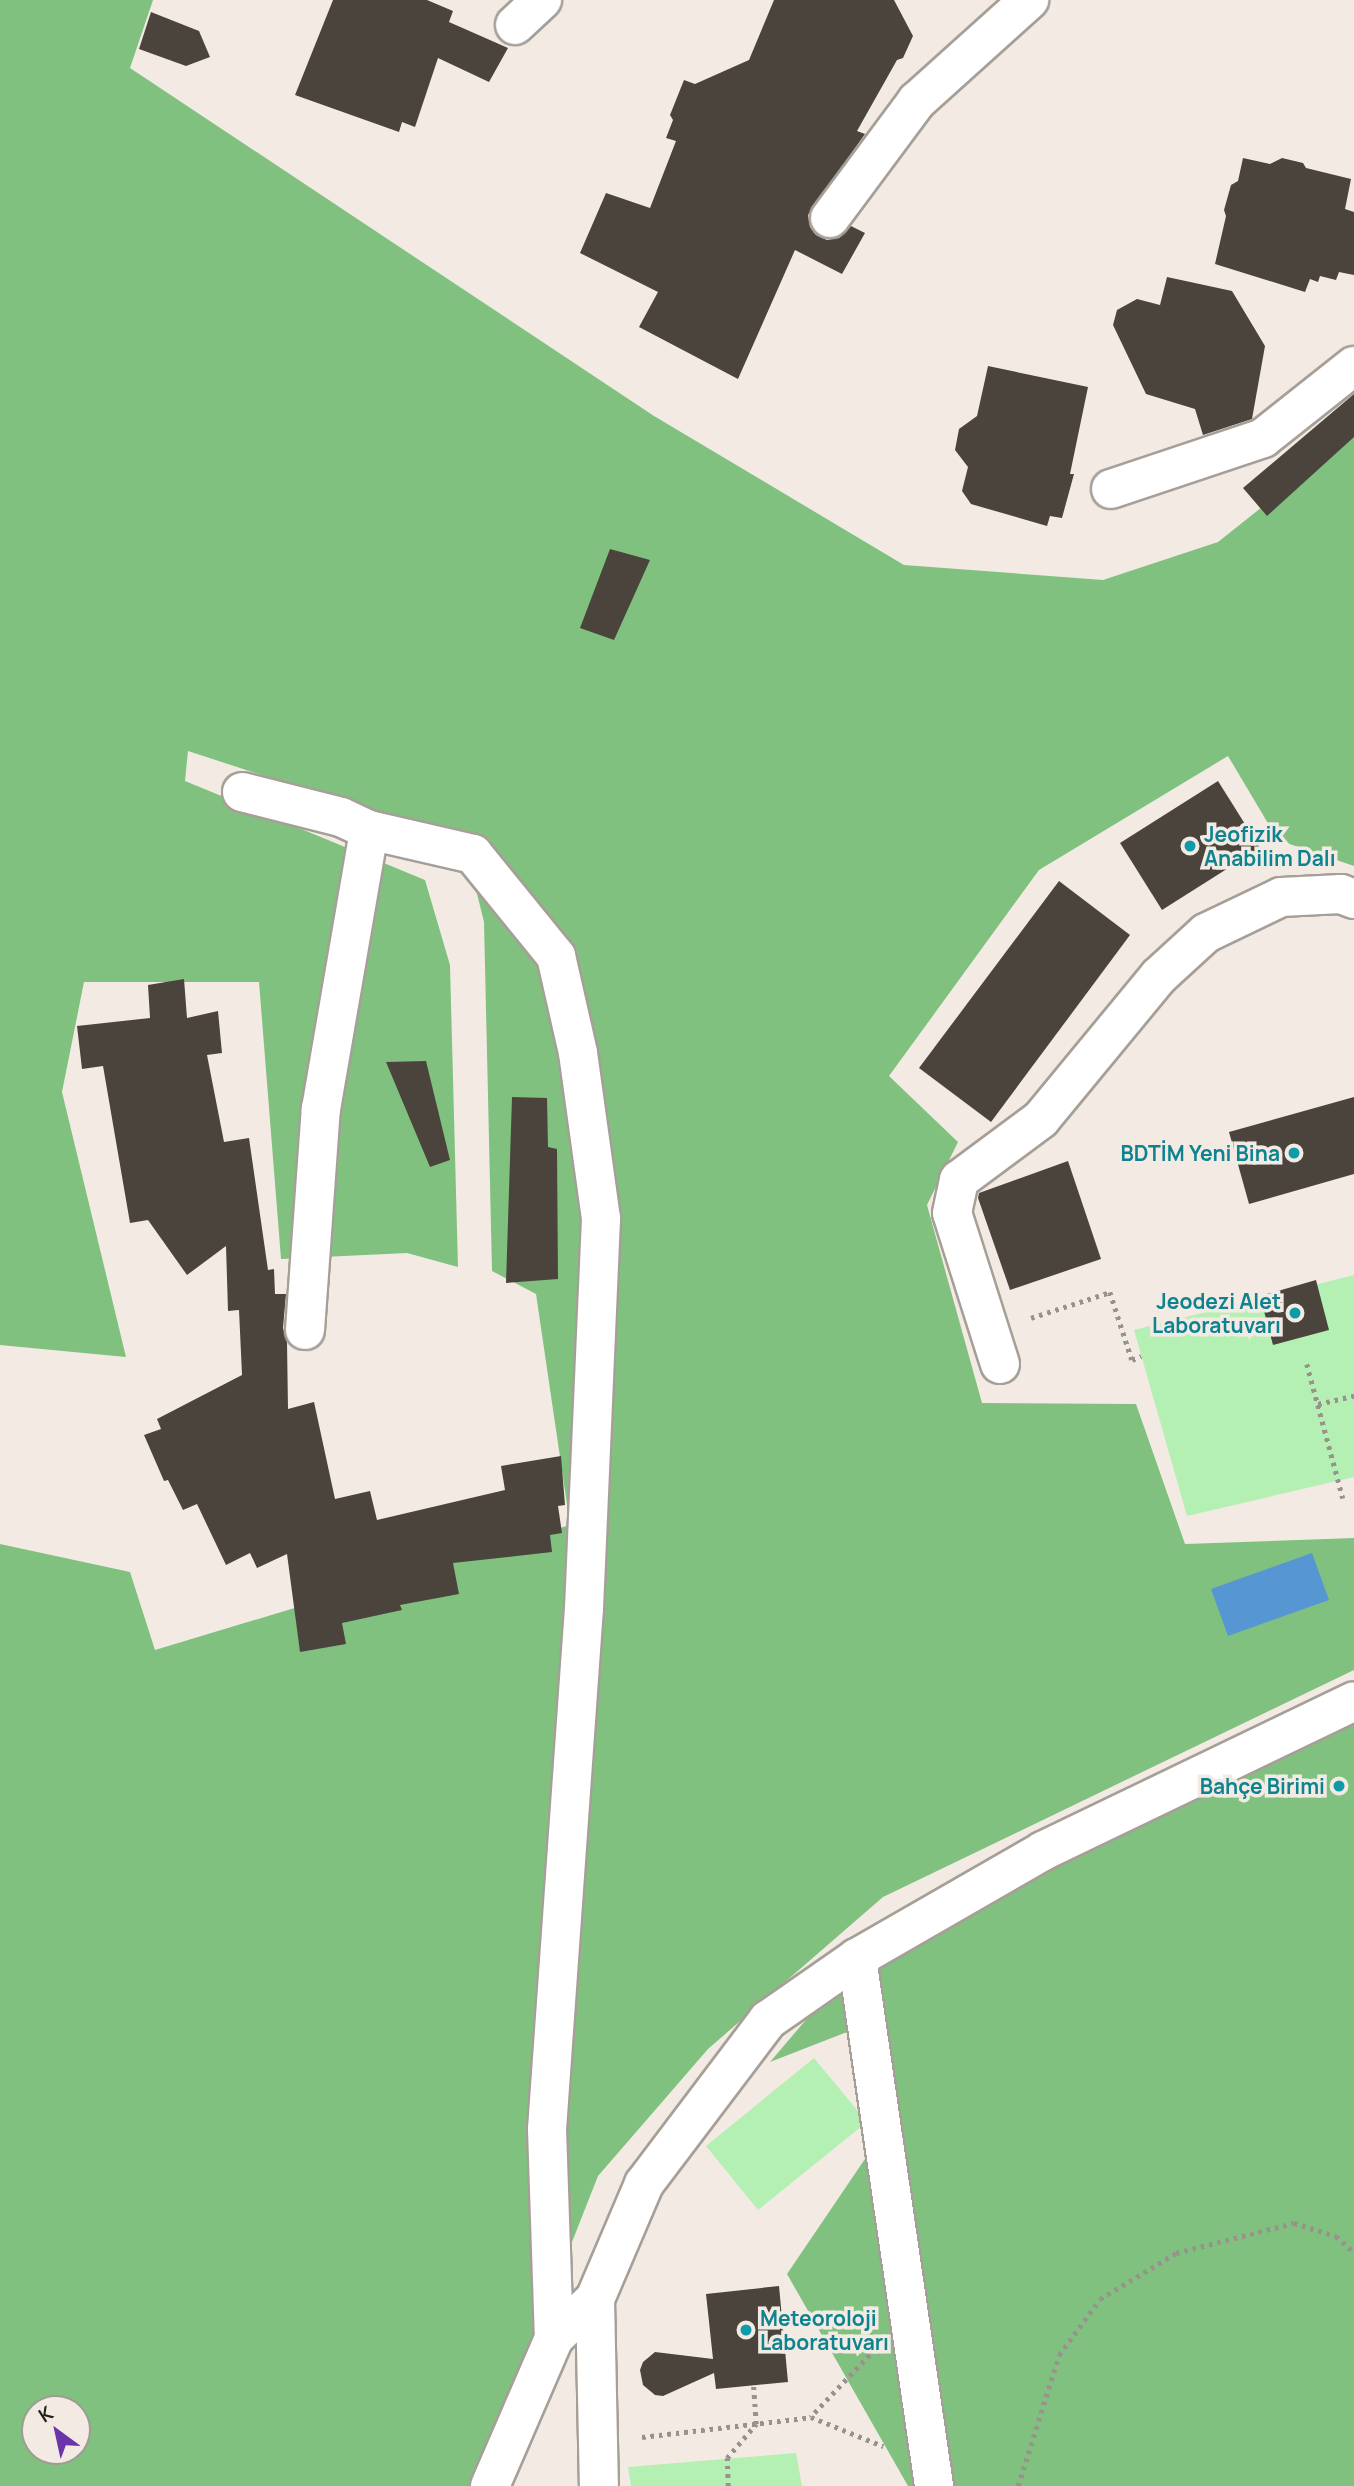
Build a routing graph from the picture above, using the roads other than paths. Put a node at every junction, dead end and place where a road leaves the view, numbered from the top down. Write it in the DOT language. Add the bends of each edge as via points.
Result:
graph roads {
  1 [pos="1029,0"];
  2 [pos="830,218"];
  3 [pos="1354,366"];
  4 [pos="1111,489"];
  5 [pos="242,792"];
  6 [pos="369,830"];
  7 [pos="1354,899"];
  8 [pos="305,1330"];
  9 [pos="995,1348"];
  10 [pos="1354,1701"];
  11 [pos="857,1958"];
  12 [pos="595,2299"];
  13 [pos="554,2338"];
  14 [pos="932,2476"];
  15 [pos="490,2486"];
  16 [pos="599,2486"];
  1 -- 2 [label="street" via="917,100"];
  3 -- 4 [label="street" via="1263,438"];
  5 -- 6 [label="street" via="341,817"];
  6 -- 8 [label="street" via="321,1109"];
  6 -- 13 [label="street" via="473,854 556,956 578,1053 601,1219 584,1608 547,2129"];
  7 -- 9 [label="street" via="1340,894 1281,897 1206,933 1159,976 1041,1119 959,1180 952,1213"];
  10 -- 11 [label="street" via="1043,1850"];
  11 -- 12 [label="street" via="768,2020 644,2184"];
  11 -- 14 [label="street"];
  12 -- 13 [label="street"];
  12 -- 16 [label="street"];
  13 -- 15 [label="street"];
}
